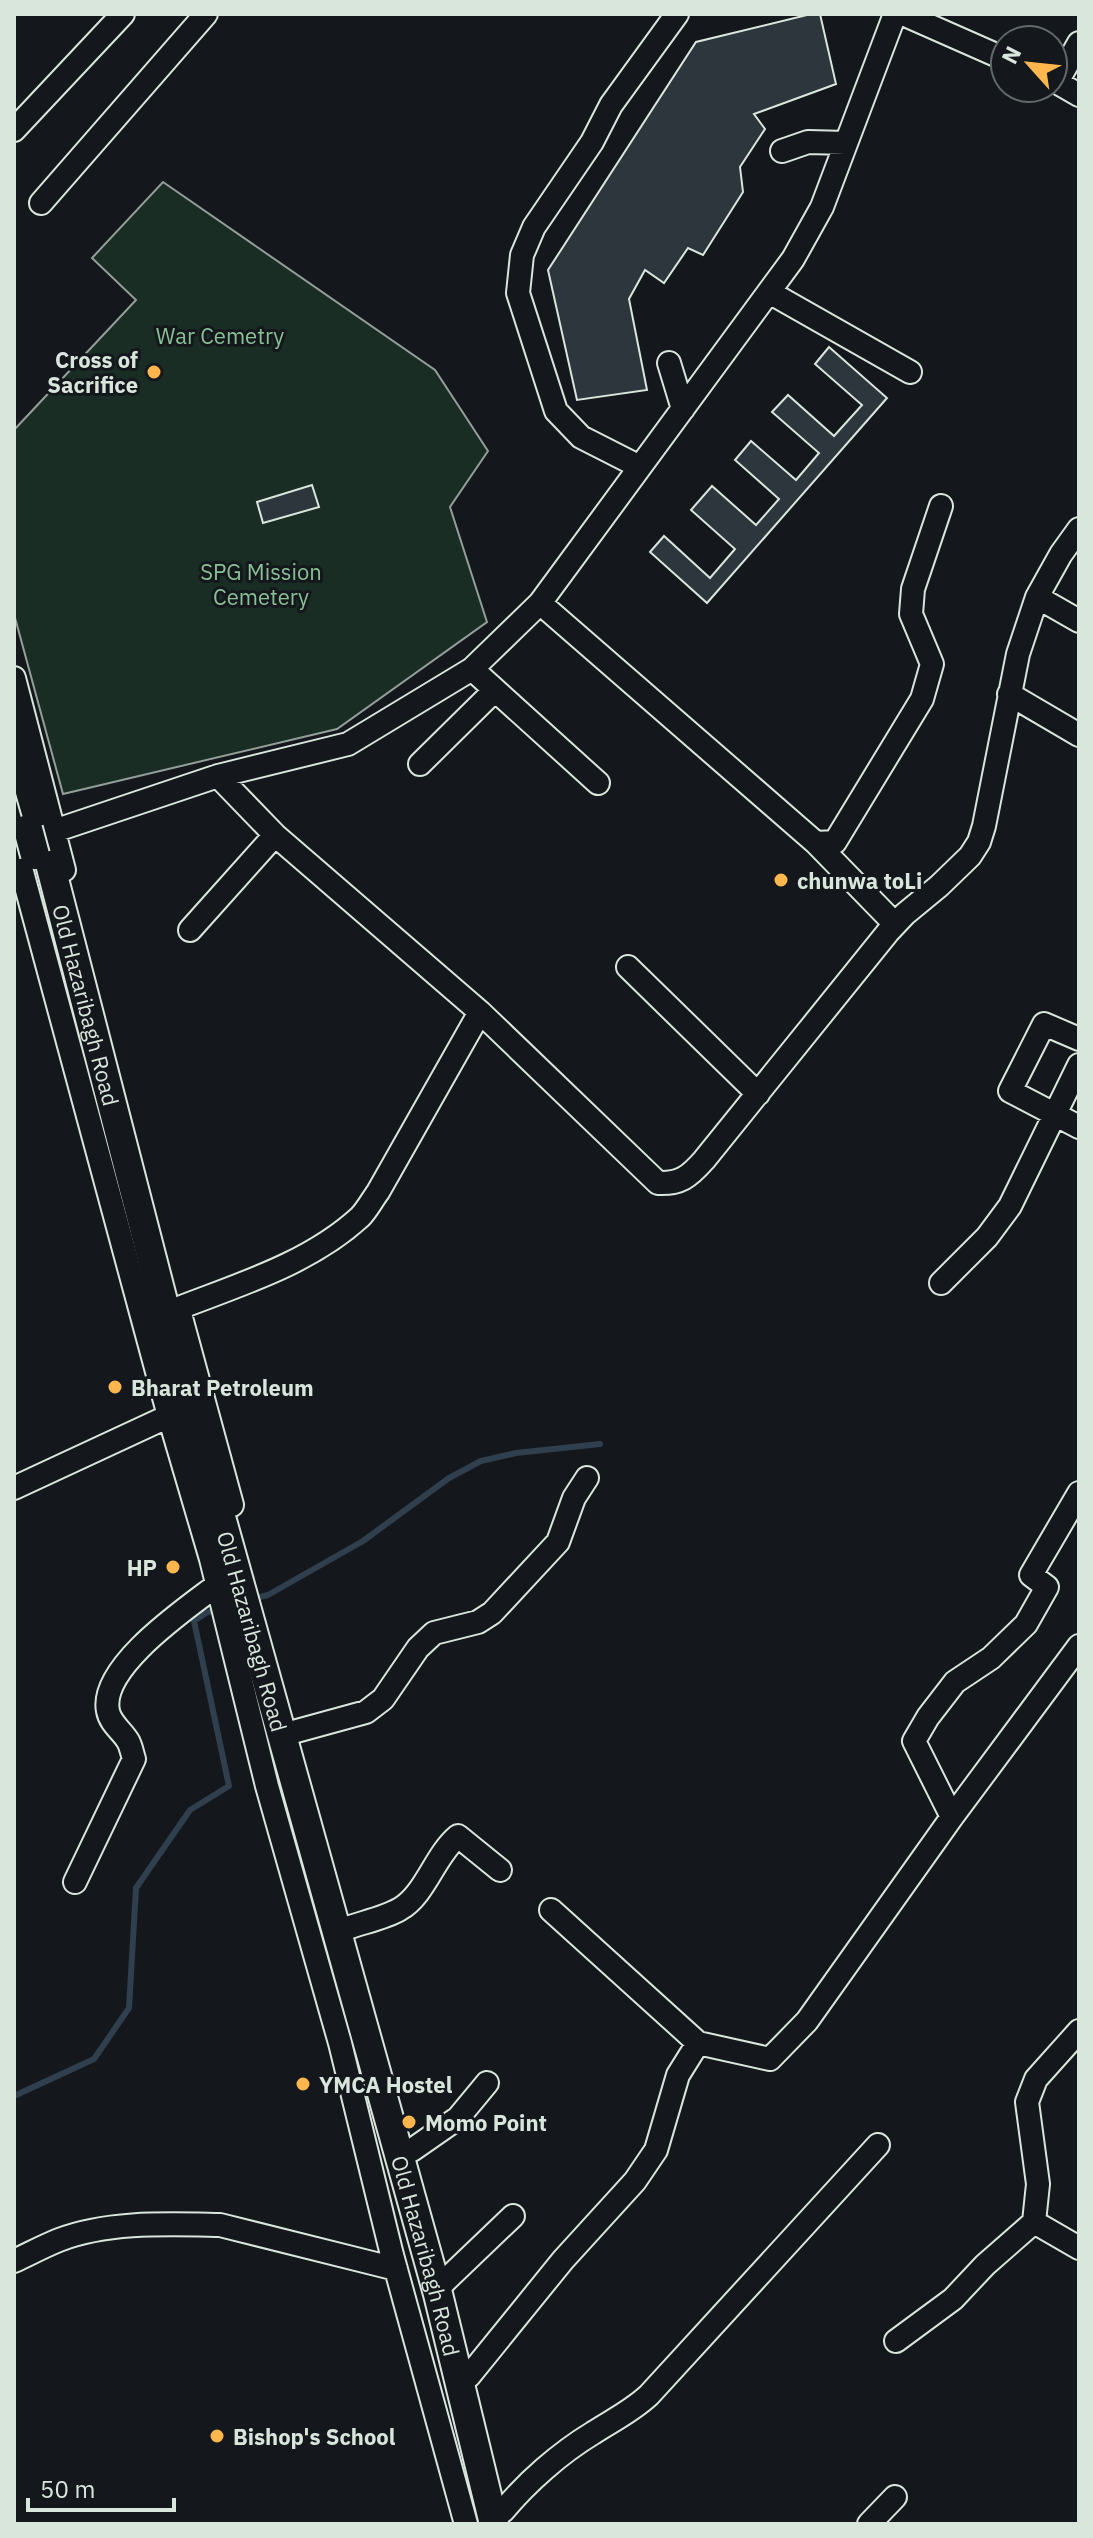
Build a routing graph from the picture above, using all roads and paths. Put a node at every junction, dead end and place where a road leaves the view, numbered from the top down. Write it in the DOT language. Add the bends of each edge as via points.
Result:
graph roads {
  1 [pos="123,14"];
  2 [pos="206,14"];
  3 [pos="677,14"];
  4 [pos="895,14"];
  5 [pos="903,14"];
  6 [pos="989,52"];
  7 [pos="14,130"];
  8 [pos="846,143"];
  9 [pos="782,151"];
  10 [pos="41,203"];
  11 [pos="769,292"];
  12 [pos="669,363"];
  13 [pos="910,372"];
  14 [pos="683,409"];
  15 [pos="640,467"];
  16 [pos="941,506"];
  17 [pos="1079,529"];
  18 [pos="1037,597"];
  19 [pos="540,603"];
  20 [pos="1079,621"];
  21 [pos="472,669"];
  22 [pos="14,678"];
  23 [pos="495,690"];
  24 [pos="1009,694"];
  25 [pos="1079,735"];
  26 [pos="14,736"];
  27 [pos="420,764"];
  28 [pos="14,776"];
  29 [pos="218,776"];
  30 [pos="598,783"];
  31 [pos="275,835"];
  32 [pos="33,840"];
  33 [pos="816,843"];
  34 [pos="895,924"];
  35 [pos="190,930"];
  36 [pos="628,967"];
  37 [pos="480,1012"];
  38 [pos="1079,1039"];
  39 [pos="1079,1065"];
  40 [pos="758,1094"];
  41 [pos="1054,1115"];
  42 [pos="1079,1127"];
  43 [pos="941,1283"];
  44 [pos="179,1308"];
  45 [pos="169,1416"];
  46 [pos="587,1478"];
  47 [pos="14,1488"];
  48 [pos="1079,1493"];
  49 [pos="237,1602"];
  50 [pos="1079,1646"];
  51 [pos="293,1732"];
  52 [pos="952,1817"];
  53 [pos="500,1870"];
  54 [pos="75,1882"];
  55 [pos="551,1910"];
  56 [pos="347,1928"];
  57 [pos="1079,2031"];
  58 [pos="698,2043"];
  59 [pos="487,2083"];
  60 [pos="878,2145"];
  61 [pos="412,2150"];
  62 [pos="513,2216"];
  63 [pos="1034,2222"];
  64 [pos="1079,2248"];
  65 [pos="14,2261"];
  66 [pos="396,2269"];
  67 [pos="444,2282"];
  68 [pos="896,2341"];
  69 [pos="469,2376"];
  70 [pos="895,2497"];
  71 [pos="497,2521"];
  72 [pos="466,2524"];
  73 [pos="869,2524"];
  1 -- 7 [label="street"];
  2 -- 10 [label="street"];
  3 -- 15 [label="street" via="611,105 534,227 519,280 518,293 556,411 581,437"];
  4 -- 8 [label="street"];
  5 -- 6 [label="street"];
  8 -- 9 [label="street" via="808,142"];
  8 -- 11 [label="street" via="822,207"];
  11 -- 13 [label="street"];
  11 -- 14 [label="street"];
  12 -- 14 [label="street"];
  14 -- 15 [label="street"];
  15 -- 19 [label="street"];
  16 -- 33 [label="street" via="913,589 911,614 932,664 922,699 835,842"];
  17 -- 18 [label="street"];
  18 -- 20 [label="street"];
  18 -- 24 [label="street"];
  19 -- 21 [label="street"];
  19 -- 33 [label="street"];
  21 -- 23 [label="street"];
  21 -- 29 [label="street" via="348,744"];
  22 -- 32 [label="street"];
  23 -- 27 [label="street"];
  23 -- 30 [label="street"];
  24 -- 25 [label="street"];
  24 -- 34 [label="street" via="979,842"];
  26 -- 32 [label="main road, Old Hazaribagh Road"];
  28 -- 32 [label="main road, Old Hazaribagh Road"];
  29 -- 31 [label="street"];
  29 -- 32 [label="street"];
  31 -- 35 [label="street"];
  31 -- 37 [label="street"];
  32 -- 44 [label="street"];
  32 -- 45 [label="street"];
  32 -- 49 [label="main road, Old Hazaribagh Road" via="178,1411"];
  33 -- 34 [label="street"];
  34 -- 40 [label="street"];
  36 -- 40 [label="street"];
  37 -- 40 [label="street" via="658,1183 676,1184 690,1176"];
  37 -- 44 [label="street" via="362,1216 281,1267"];
  38 -- 41 [label="street" via="1044,1024 1010,1091"];
  39 -- 41 [label="street"];
  41 -- 42 [label="street"];
  41 -- 43 [label="street" via="1010,1206"];
  44 -- 49 [label="street"];
  45 -- 47 [label="street"];
  45 -- 49 [label="street"];
  46 -- 51 [label="street" via="558,1542 492,1613 434,1633 383,1699 366,1712"];
  48 -- 52 [label="street" via="1031,1575 1047,1587 1026,1624 991,1658 955,1682 914,1741"];
  49 -- 51 [label="street"];
  49 -- 54 [label="street" via="141,1644 116,1678 108,1711 130,1743 134,1759"];
  49 -- 66 [label="street" via="267,1786 340,2043"];
  49 -- 71 [label="main road, Old Hazaribagh Road" via="321,1935 429,2314"];
  50 -- 52 [label="street"];
  51 -- 56 [label="street"];
  52 -- 58 [label="street" via="807,2021 770,2059"];
  53 -- 56 [label="street" via="458,1836 402,1908"];
  55 -- 58 [label="street"];
  56 -- 61 [label="street"];
  57 -- 63 [label="street" via="1036,2079 1027,2102 1038,2184"];
  58 -- 69 [label="street" via="678,2075 656,2150 635,2181"];
  59 -- 61 [label="street" via="458,2118"];
  60 -- 71 [label="street" via="649,2395 520,2490"];
  61 -- 67 [label="street"];
  62 -- 67 [label="street"];
  63 -- 64 [label="street"];
  63 -- 68 [label="street" via="953,2299"];
  65 -- 66 [label="street" via="89,2232 220,2225"];
  66 -- 72 [label="street"];
  67 -- 69 [label="street"];
  69 -- 71 [label="street"];
  70 -- 73 [label="street"];
}
